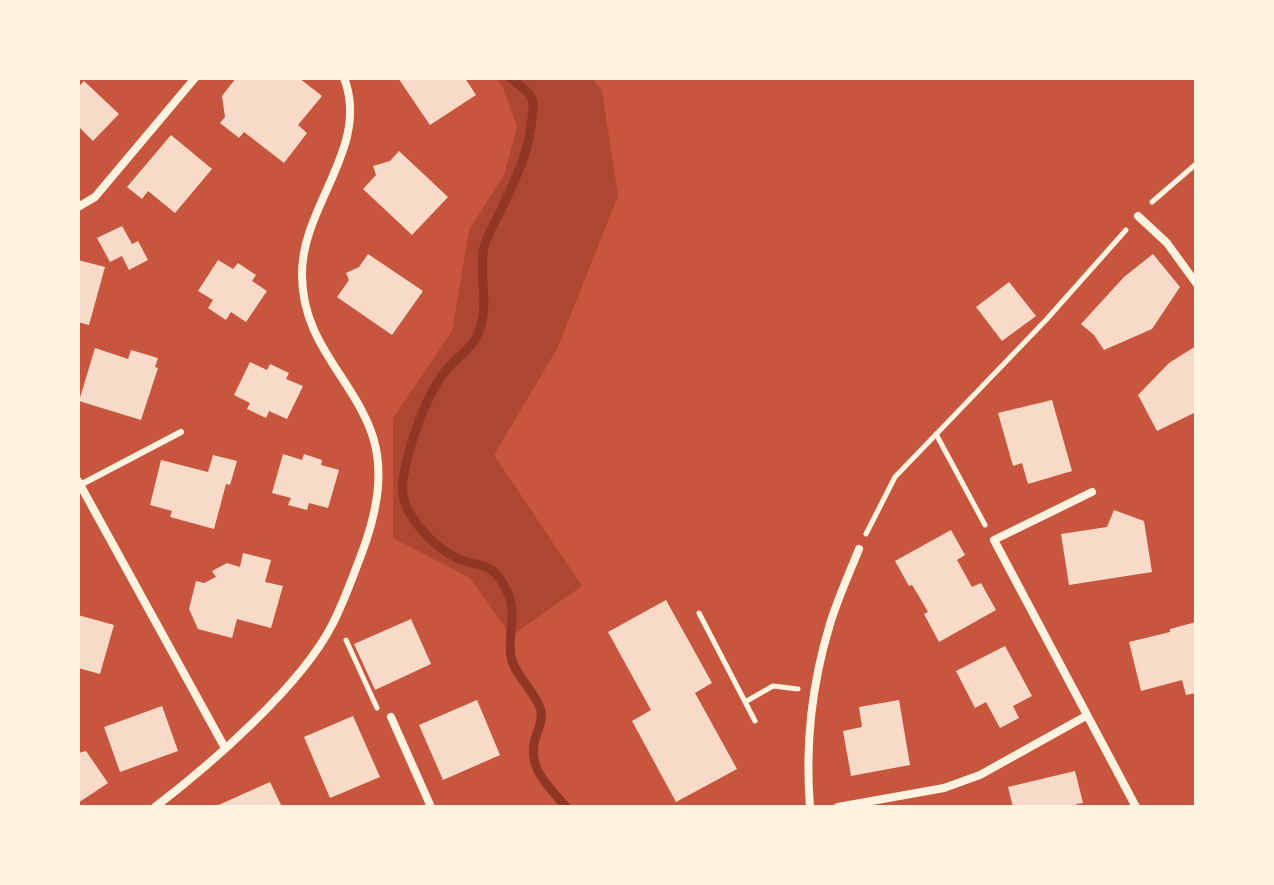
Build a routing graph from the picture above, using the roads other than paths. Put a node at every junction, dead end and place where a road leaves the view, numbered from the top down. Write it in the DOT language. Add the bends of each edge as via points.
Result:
graph roads {
  1 [pos="195,78"];
  2 [pos="344,78"];
  3 [pos="78,207"];
  4 [pos="1138,216"];
  5 [pos="1196,283"];
  6 [pos="181,432"];
  7 [pos="79,483"];
  8 [pos="1092,492"];
  9 [pos="859,549"];
  10 [pos="1086,716"];
  11 [pos="391,717"];
  12 [pos="225,748"];
  13 [pos="155,807"];
  14 [pos="431,807"];
  15 [pos="810,807"];
  16 [pos="838,807"];
  17 [pos="1136,807"];
  1 -- 3 [label="street" via="95,197"];
  2 -- 12 [label="street" via="352,122 308,234 302,274 315,336 362,412 380,478 370,532 336,618 300,671"];
  4 -- 5 [label="street" via="1167,243"];
  6 -- 7 [label="lane"];
  7 -- 12 [label="street"];
  8 -- 10 [label="street" via="994,540"];
  9 -- 15 [label="street" via="830,625 811,712"];
  10 -- 16 [label="street" via="944,788"];
  10 -- 17 [label="street"];
  11 -- 14 [label="street"];
  12 -- 13 [label="street"];
}
